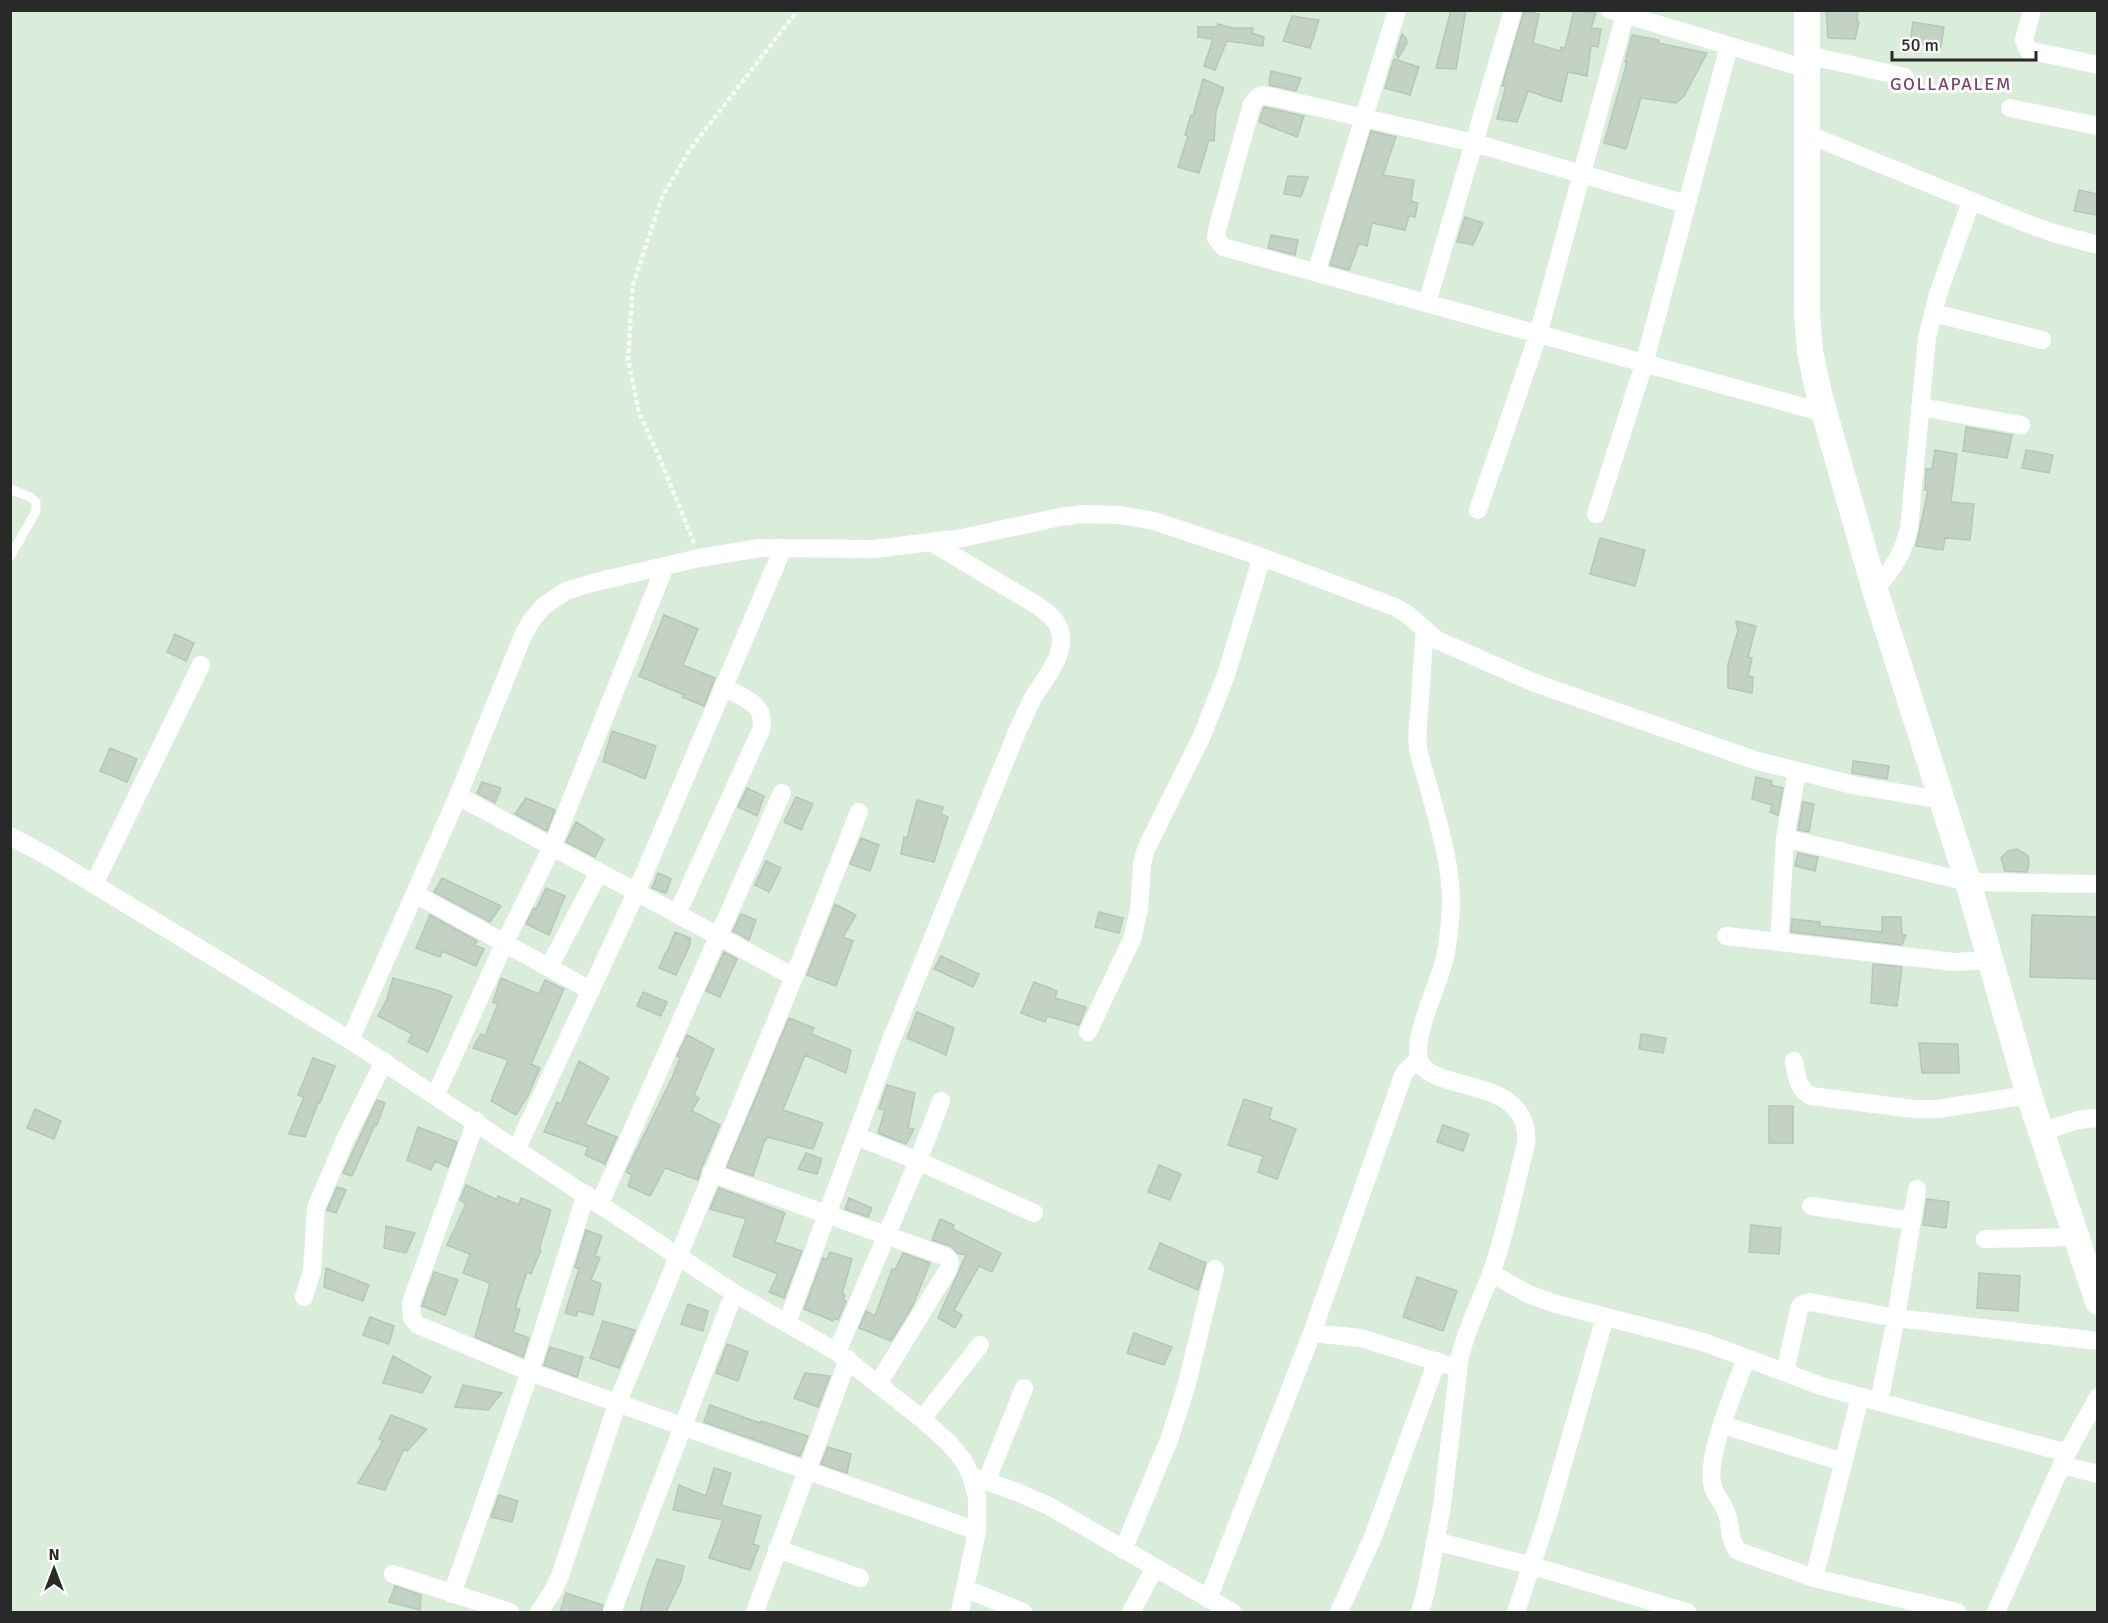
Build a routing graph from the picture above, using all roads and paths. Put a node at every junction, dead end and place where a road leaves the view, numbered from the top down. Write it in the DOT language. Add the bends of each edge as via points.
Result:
graph roads {
  1 [pos="798,10"];
  2 [pos="1396,10"];
  3 [pos="1513,10"];
  4 [pos="1807,10"];
  5 [pos="2032,10"];
  6 [pos="1618,13"];
  7 [pos="1729,46"];
  8 [pos="1807,62"];
  9 [pos="2097,65"];
  10 [pos="1905,77"];
  11 [pos="2010,108"];
  12 [pos="1365,118"];
  13 [pos="2097,126"];
  14 [pos="1807,134"];
  15 [pos="1474,143"];
  16 [pos="1581,174"];
  17 [pos="1971,202"];
  18 [pos="1686,204"];
  19 [pos="2097,245"];
  20 [pos="1316,273"];
  21 [pos="1427,303"];
  22 [pos="1933,313"];
  23 [pos="1538,335"];
  24 [pos="2042,340"];
  25 [pos="1644,364"];
  26 [pos="1920,407"];
  27 [pos="1825,413"];
  28 [pos="2021,425"];
  29 [pos="10,489"];
  30 [pos="1478,510"];
  31 [pos="1596,514"];
  32 [pos="931,542"];
  33 [pos="783,548"];
  34 [pos="10,557"];
  35 [pos="1262,557"];
  36 [pos="699,558"];
  37 [pos="665,566"];
  38 [pos="1875,590"];
  39 [pos="1425,629"];
  40 [pos="201,665"];
  41 [pos="723,687"];
  42 [pos="1797,771"];
  43 [pos="782,793"];
  44 [pos="458,796"];
  45 [pos="1942,800"];
  46 [pos="859,812"];
  47 [pos="10,836"];
  48 [pos="1785,838"];
  49 [pos="553,845"];
  50 [pos="599,872"];
  51 [pos="1968,882"];
  52 [pos="94,884"];
  53 [pos="2097,884"];
  54 [pos="636,893"];
  55 [pos="415,894"];
  56 [pos="677,914"];
  57 [pos="1726,936"];
  58 [pos="720,937"];
  59 [pos="506,942"];
  60 [pos="1779,942"];
  61 [pos="1989,960"];
  62 [pos="549,967"];
  63 [pos="794,977"];
  64 [pos="590,990"];
  65 [pos="1088,1032"];
  66 [pos="350,1040"];
  67 [pos="1419,1058"];
  68 [pos="384,1061"];
  69 [pos="1794,1061"];
  70 [pos="436,1094"];
  71 [pos="2029,1095"];
  72 [pos="941,1101"];
  73 [pos="2097,1118"];
  74 [pos="476,1121"];
  75 [pos="2041,1132"];
  76 [pos="856,1136"];
  77 [pos="517,1148"];
  78 [pos="918,1161"];
  79 [pos="711,1173"];
  80 [pos="1917,1189"];
  81 [pos="593,1199"];
  82 [pos="1811,1206"];
  83 [pos="1034,1213"];
  84 [pos="827,1214"];
  85 [pos="1912,1221"];
  86 [pos="886,1235"];
  87 [pos="2077,1237"];
  88 [pos="1985,1239"];
  89 [pos="677,1255"];
  90 [pos="1215,1269"];
  91 [pos="1491,1273"];
  92 [pos="734,1293"];
  93 [pos="304,1297"];
  94 [pos="2097,1302"];
  95 [pos="1605,1317"];
  96 [pos="1896,1318"];
  97 [pos="787,1323"];
  98 [pos="1312,1333"];
  99 [pos="2097,1341"];
  100 [pos="980,1346"];
  101 [pos="842,1355"];
  102 [pos="1746,1358"];
  103 [pos="1437,1361"];
  104 [pos="1457,1368"];
  105 [pos="530,1372"];
  106 [pos="1785,1372"];
  107 [pos="878,1383"];
  108 [pos="1024,1388"];
  109 [pos="1860,1397"];
  110 [pos="2097,1397"];
  111 [pos="1879,1402"];
  112 [pos="617,1404"];
  113 [pos="922,1419"];
  114 [pos="1723,1425"];
  115 [pos="684,1428"];
  116 [pos="2065,1459"];
  117 [pos="1843,1462"];
  118 [pos="807,1470"];
  119 [pos="2097,1474"];
  120 [pos="979,1478"];
  121 [pos="977,1531"];
  122 [pos="1435,1541"];
  123 [pos="777,1549"];
  124 [pos="1123,1550"];
  125 [pos="1533,1566"];
  126 [pos="1155,1568"];
  127 [pos="393,1574"];
  128 [pos="860,1578"];
  129 [pos="1814,1578"];
  130 [pos="966,1589"];
  131 [pos="452,1594"];
  132 [pos="1643,1606"];
  133 [pos="1219,1607"];
  134 [pos="510,1612"];
  135 [pos="539,1612"];
  136 [pos="612,1612"];
  137 [pos="755,1612"];
  138 [pos="960,1612"];
  139 [pos="1023,1612"];
  140 [pos="1131,1612"];
  141 [pos="1339,1612"];
  142 [pos="1420,1612"];
  143 [pos="1516,1612"];
  144 [pos="1687,1612"];
  145 [pos="1956,1612"];
  146 [pos="1996,1612"];
  1 -- 36 [label="path" via="685,158 662,197 633,285 628,359 639,413"];
  2 -- 12 [label="street"];
  3 -- 15 [label="street"];
  4 -- 8 [label="main road"];
  5 -- 9 [label="street" via="2024,40 2028,50"];
  6 -- 7 [label="street"];
  6 -- 16 [label="street"];
  7 -- 8 [label="street"];
  7 -- 18 [label="street"];
  8 -- 10 [label="street"];
  8 -- 14 [label="main road"];
  11 -- 13 [label="street"];
  12 -- 15 [label="street"];
  12 -- 20 [label="street"];
  12 -- 20 [label="street" via="1268,95 1258,97 1252,104 1216,238 1223,247"];
  14 -- 17 [label="street"];
  14 -- 27 [label="main road" via="1807,314 1810,352"];
  15 -- 16 [label="street"];
  15 -- 21 [label="street"];
  16 -- 18 [label="street"];
  16 -- 23 [label="street"];
  17 -- 19 [label="street"];
  17 -- 22 [label="street"];
  18 -- 25 [label="street"];
  20 -- 21 [label="street"];
  21 -- 23 [label="street"];
  22 -- 24 [label="street"];
  22 -- 26 [label="street"];
  23 -- 25 [label="street"];
  23 -- 30 [label="street"];
  25 -- 27 [label="street"];
  25 -- 31 [label="street"];
  26 -- 28 [label="street"];
  26 -- 38 [label="street" via="1910,528 1899,559"];
  27 -- 38 [label="main road"];
  29 -- 34 [label="lane" via="36,502 36,511"];
  32 -- 33 [label="street" via="875,549"];
  32 -- 35 [label="street" via="1060,517 1119,515 1154,521"];
  32 -- 76 [label="street" via="1038,606 1057,623 1060,643 1057,660 1019,728"];
  33 -- 36 [label="street"];
  33 -- 41 [label="street"];
  35 -- 39 [label="street" via="1395,607"];
  35 -- 65 [label="street" via="1201,738 1146,849 1132,939"];
  36 -- 37 [label="street"];
  37 -- 44 [label="street" via="566,591 533,618"];
  37 -- 49 [label="street"];
  38 -- 45 [label="main road"];
  39 -- 42 [label="street" via="1437,640 1535,683 1754,760"];
  39 -- 67 [label="street" via="1418,744 1449,873 1451,908 1445,958 1420,1035"];
  40 -- 52 [label="street"];
  41 -- 54 [label="street"];
  41 -- 56 [label="street" via="751,702 763,720"];
  42 -- 45 [label="street"];
  42 -- 48 [label="street"];
  43 -- 58 [label="street"];
  44 -- 49 [label="street"];
  44 -- 55 [label="street"];
  45 -- 51 [label="main road"];
  46 -- 63 [label="street"];
  47 -- 52 [label="street"];
  48 -- 51 [label="street"];
  48 -- 60 [label="street"];
  49 -- 50 [label="street"];
  49 -- 59 [label="street"];
  50 -- 54 [label="street"];
  50 -- 62 [label="street"];
  51 -- 53 [label="street"];
  51 -- 61 [label="main road"];
  52 -- 66 [label="street"];
  54 -- 56 [label="street"];
  54 -- 64 [label="street"];
  55 -- 59 [label="street"];
  55 -- 66 [label="street"];
  56 -- 58 [label="street"];
  57 -- 60 [label="street"];
  58 -- 63 [label="street"];
  58 -- 81 [label="street"];
  59 -- 62 [label="street"];
  59 -- 70 [label="street"];
  60 -- 61 [label="street" via="1954,962"];
  61 -- 71 [label="main road"];
  62 -- 64 [label="street"];
  63 -- 79 [label="street"];
  64 -- 77 [label="street"];
  66 -- 68 [label="street"];
  67 -- 91 [label="street" via="1425,1069 1503,1098 1520,1111 1525,1121 1526,1144"];
  67 -- 98 [label="street" via="1404,1073"];
  68 -- 70 [label="street"];
  68 -- 93 [label="street" via="316,1208 312,1271"];
  69 -- 71 [label="street" via="1801,1088 1811,1096 1937,1109"];
  70 -- 74 [label="street"];
  71 -- 75 [label="main road"];
  72 -- 78 [label="street"];
  73 -- 75 [label="street"];
  74 -- 77 [label="street"];
  74 -- 105 [label="street" via="411,1303 412,1318 418,1325"];
  75 -- 87 [label="main road"];
  76 -- 78 [label="street"];
  76 -- 84 [label="street"];
  77 -- 81 [label="street"];
  78 -- 83 [label="street"];
  78 -- 86 [label="street"];
  79 -- 84 [label="street"];
  79 -- 89 [label="street"];
  80 -- 85 [label="street"];
  81 -- 89 [label="street"];
  81 -- 105 [label="street"];
  82 -- 85 [label="street"];
  84 -- 86 [label="street"];
  84 -- 97 [label="street"];
  85 -- 96 [label="street"];
  86 -- 101 [label="street"];
  86 -- 107 [label="street" via="943,1254 950,1262"];
  87 -- 88 [label="street"];
  87 -- 94 [label="main road"];
  89 -- 92 [label="street"];
  89 -- 112 [label="street"];
  90 -- 124 [label="street" via="1169,1440"];
  91 -- 95 [label="street" via="1542,1300"];
  91 -- 104 [label="street" via="1466,1333"];
  92 -- 97 [label="street"];
  92 -- 115 [label="street"];
  95 -- 102 [label="street" via="1704,1342"];
  95 -- 125 [label="street"];
  96 -- 99 [label="street"];
  96 -- 106 [label="street" via="1805,1302 1799,1309"];
  96 -- 111 [label="street"];
  97 -- 101 [label="street"];
  98 -- 103 [label="street" via="1361,1338"];
  98 -- 133 [label="street"];
  100 -- 113 [label="street"];
  101 -- 107 [label="street"];
  101 -- 118 [label="street"];
  102 -- 106 [label="street"];
  102 -- 114 [label="street"];
  103 -- 104 [label="street"];
  103 -- 141 [label="street" via="1373,1537"];
  104 -- 122 [label="street"];
  105 -- 112 [label="street"];
  105 -- 131 [label="street"];
  106 -- 109 [label="street"];
  107 -- 113 [label="street"];
  108 -- 120 [label="street"];
  109 -- 111 [label="street"];
  109 -- 117 [label="street"];
  110 -- 116 [label="street"];
  111 -- 116 [label="street"];
  112 -- 115 [label="street"];
  112 -- 135 [label="street" via="560,1576"];
  113 -- 120 [label="street"];
  114 -- 117 [label="street"];
  114 -- 129 [label="street" via="1711,1476 1727,1514 1734,1547"];
  115 -- 118 [label="street"];
  115 -- 136 [label="street"];
  116 -- 119 [label="street"];
  116 -- 146 [label="street"];
  117 -- 129 [label="street"];
  118 -- 121 [label="street"];
  118 -- 123 [label="street"];
  120 -- 121 [label="street"];
  120 -- 124 [label="street" via="1048,1506"];
  121 -- 130 [label="street"];
  122 -- 125 [label="street"];
  122 -- 142 [label="street"];
  123 -- 128 [label="street"];
  123 -- 137 [label="street"];
  124 -- 126 [label="street"];
  125 -- 132 [label="street"];
  125 -- 143 [label="street"];
  126 -- 133 [label="street"];
  126 -- 140 [label="street"];
  127 -- 131 [label="street"];
  129 -- 145 [label="street"];
  130 -- 138 [label="street"];
  130 -- 139 [label="street"];
  131 -- 134 [label="street"];
  132 -- 144 [label="street"];
}
